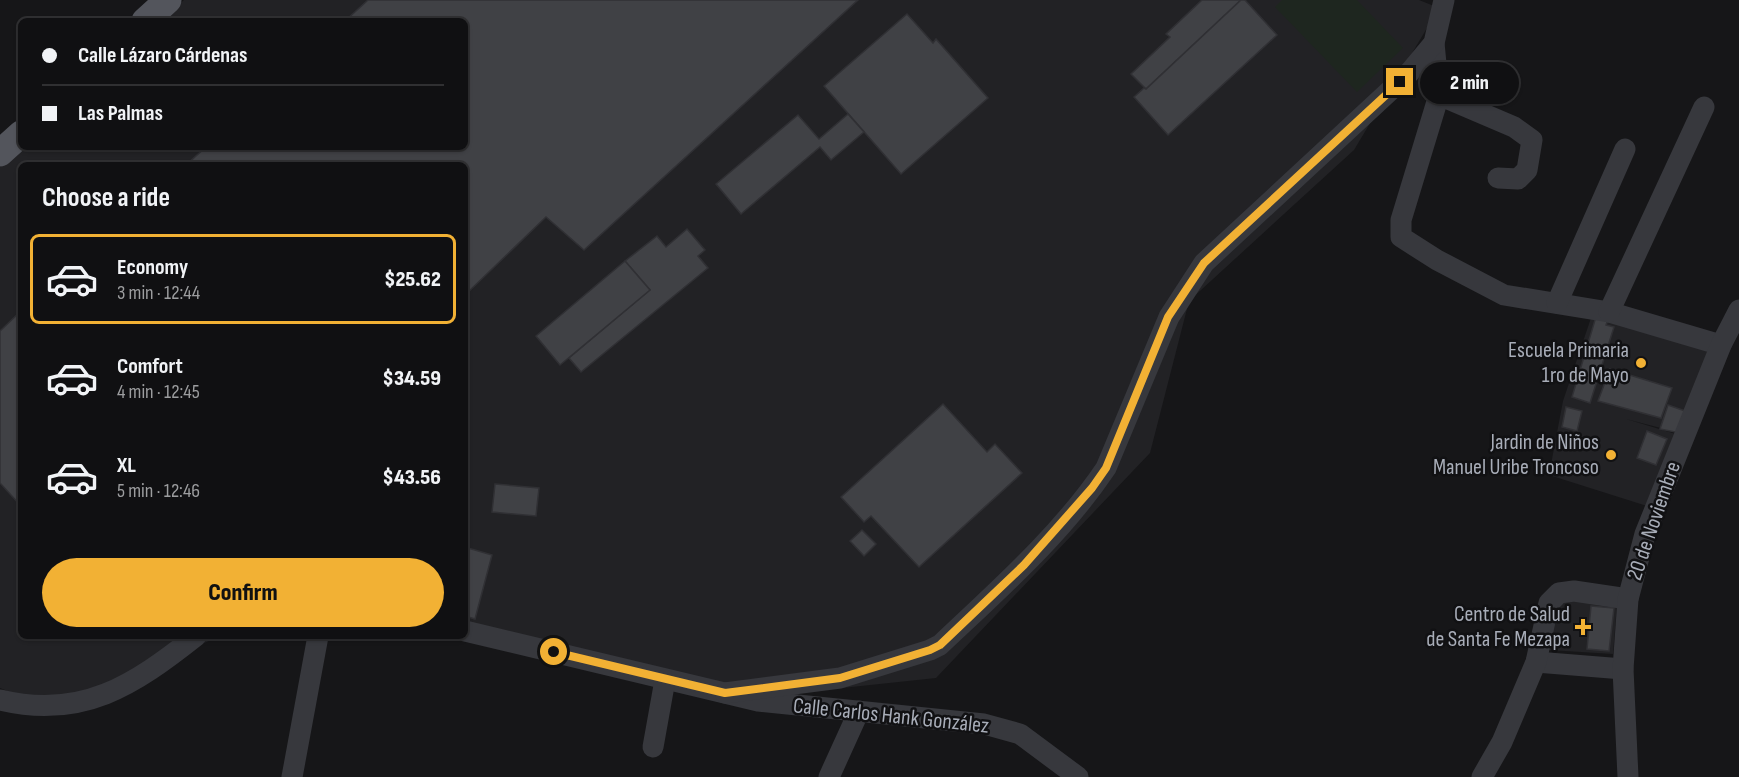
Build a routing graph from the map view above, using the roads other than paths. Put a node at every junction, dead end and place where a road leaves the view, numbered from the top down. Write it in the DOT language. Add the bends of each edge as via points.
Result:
graph roads {
  1 [pos="168,0"];
  2 [pos="1444,0"];
  3 [pos="148,18"];
  4 [pos="1434,43"];
  5 [pos="1439,95"];
  6 [pos="1704,107"];
  7 [pos="18,137"];
  8 [pos="1625,149"];
  9 [pos="0,153"];
  10 [pos="1498,178"];
  11 [pos="1557,303"];
  12 [pos="1739,310"];
  13 [pos="1609,312"];
  14 [pos="1721,345"];
  15 [pos="1628,599"];
  16 [pos="468,632"];
  17 [pos="192,639"];
  18 [pos="317,639"];
  19 [pos="1536,662"];
  20 [pos="1623,669"];
  21 [pos="665,680"];
  22 [pos="725,693"];
  23 [pos="0,700"];
  24 [pos="859,711"];
  25 [pos="653,747"];
  26 [pos="292,777"];
  27 [pos="829,777"];
  28 [pos="1078,777"];
  29 [pos="1482,777"];
  30 [pos="1628,777"];
  1 -- 3 [label="main road"];
  2 -- 4 [label="street"];
  4 -- 5 [label="street"];
  4 -- 22 [label="street" via="1400,82 1204,263 1168,317 1106,468 1024,565 940,645 840,678"];
  5 -- 10 [label="street" via="1514,127 1532,140 1527,170 1518,179"];
  5 -- 11 [label="street" via="1401,220 1401,237 1437,261 1504,295"];
  6 -- 13 [label="street"];
  7 -- 9 [label="main road"];
  8 -- 11 [label="street"];
  11 -- 13 [label="street"];
  12 -- 14 [label="street, 20 de Noviembre"];
  13 -- 14 [label="street"];
  14 -- 15 [label="street, 20 de Noviembre" via="1645,534"];
  15 -- 19 [label="street" via="1574,591 1559,593 1549,603"];
  15 -- 20 [label="street, 20 de Noviembre"];
  16 -- 21 [label="street, Calle Carlos Hank González"];
  17 -- 23 [label="street" via="150,672 102,696 71,705 18,705"];
  18 -- 26 [label="street"];
  19 -- 20 [label="street"];
  19 -- 29 [label="street" via="1502,742"];
  20 -- 30 [label="street, 20 de Noviembre"];
  21 -- 22 [label="street, Calle Carlos Hank González"];
  21 -- 25 [label="street"];
  22 -- 24 [label="street, Calle Carlos Hank González" via="774,703"];
  24 -- 27 [label="street"];
  24 -- 28 [label="street, Calle Carlos Hank González" via="1003,728 1020,734"];
}
